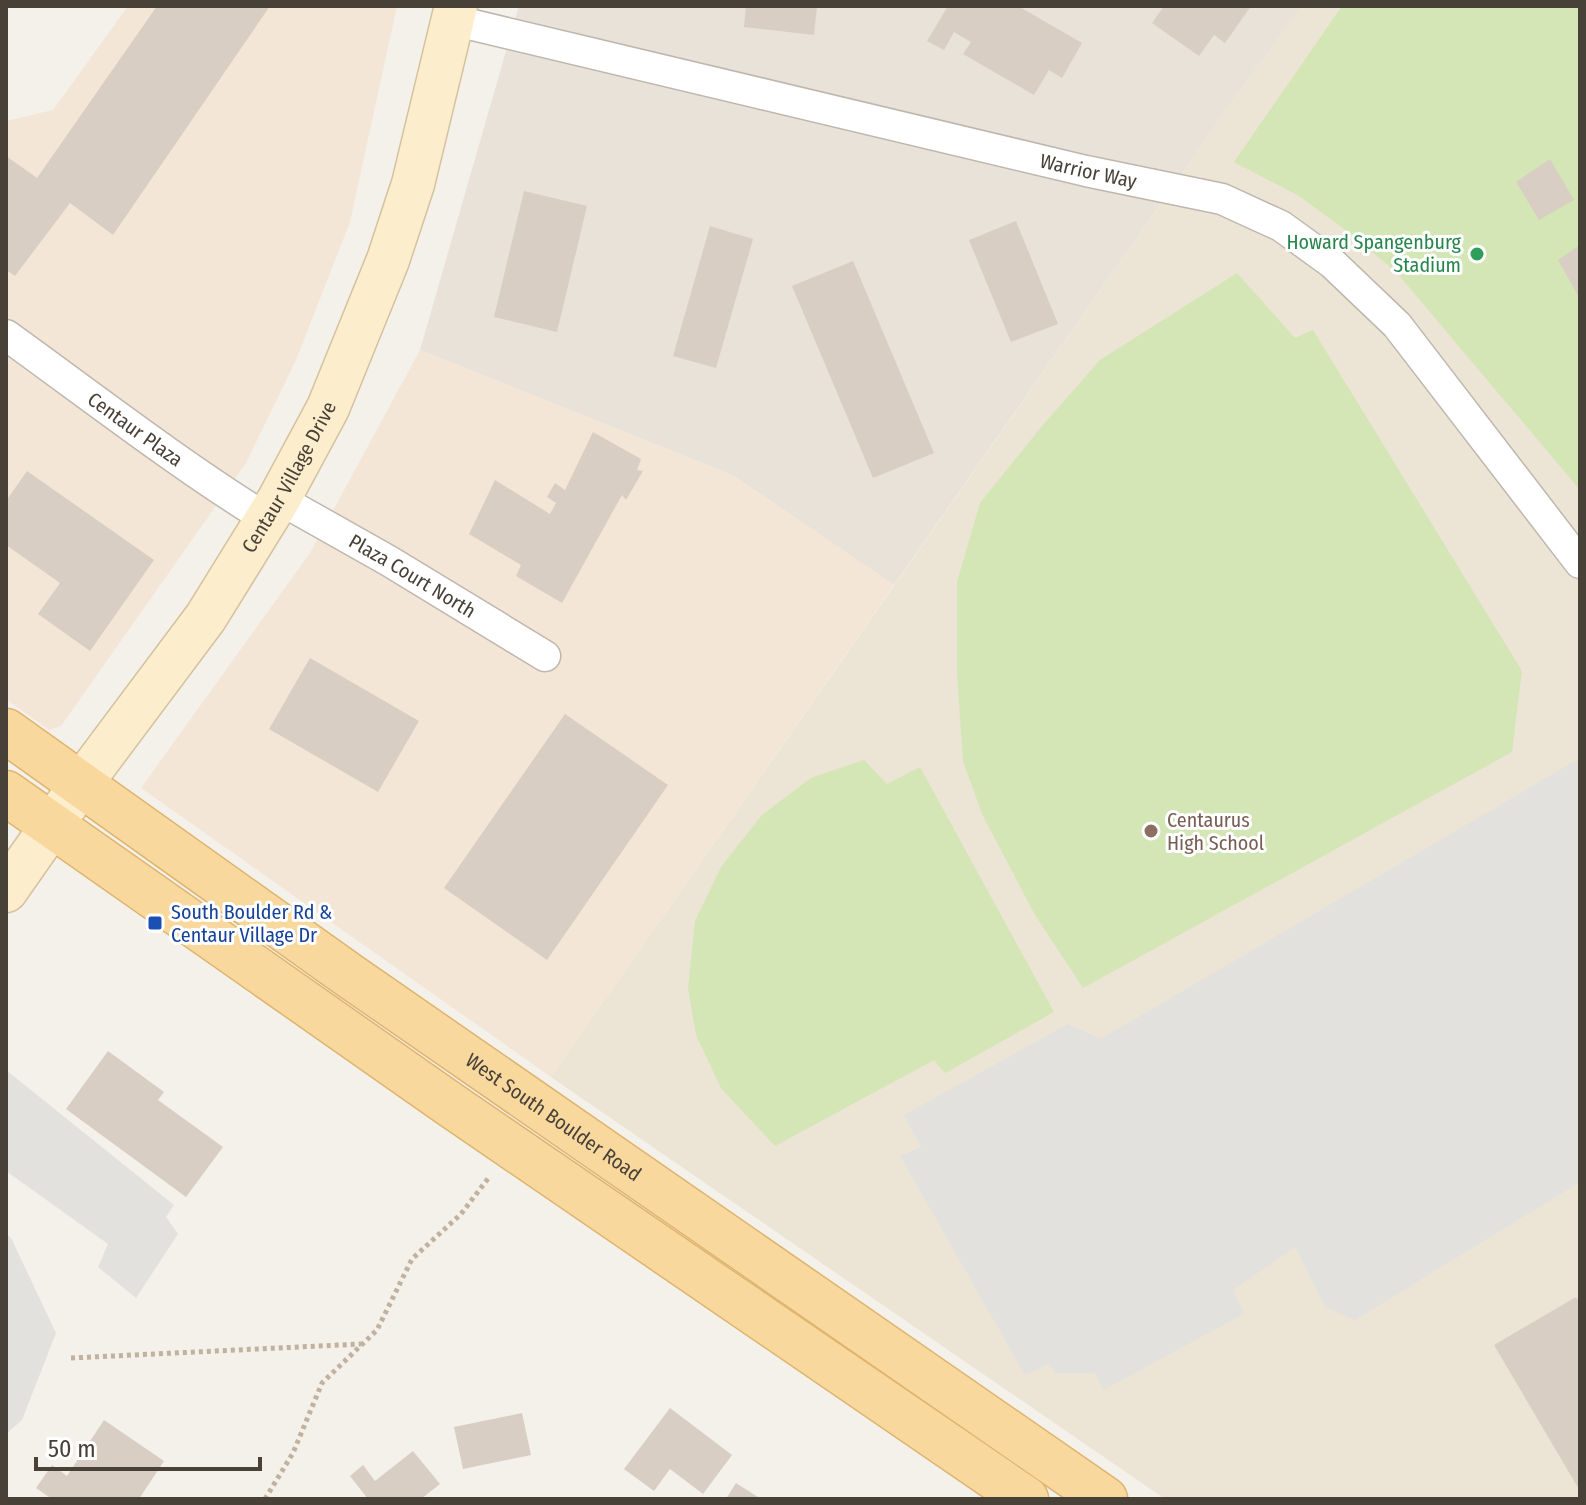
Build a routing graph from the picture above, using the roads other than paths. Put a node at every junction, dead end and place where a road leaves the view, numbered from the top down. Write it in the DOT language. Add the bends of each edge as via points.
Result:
graph roads {
  1 [pos="454,13"];
  2 [pos="6,335"];
  3 [pos="273,509"];
  4 [pos="1580,563"];
  5 [pos="545,656"];
  6 [pos="6,731"];
  7 [pos="81,784"];
  8 [pos="6,793"];
  9 [pos="52,826"];
  10 [pos="6,891"];
  11 [pos="1026,1499"];
  12 [pos="1105,1499"];
  1 -- 3 [label="street, Centaur Village Drive" via="413,184 388,260 328,408"];
  1 -- 4 [label="street, Warrior Way" via="1086,171 1222,199 1281,226 1332,263 1397,325"];
  2 -- 3 [label="street, Centaur Plaza" via="176,458"];
  3 -- 5 [label="street, Plaza Court North" via="389,561"];
  3 -- 7 [label="street, Centaur Village Drive" via="206,617"];
  6 -- 7 [label="main road, West South Boulder Road"];
  7 -- 9 [label="street, Centaur Village Drive"];
  7 -- 12 [label="main road, West South Boulder Road"];
  8 -- 9 [label="main road"];
  9 -- 10 [label="street, Centaur Village Drive"];
  9 -- 11 [label="main road"];
}
